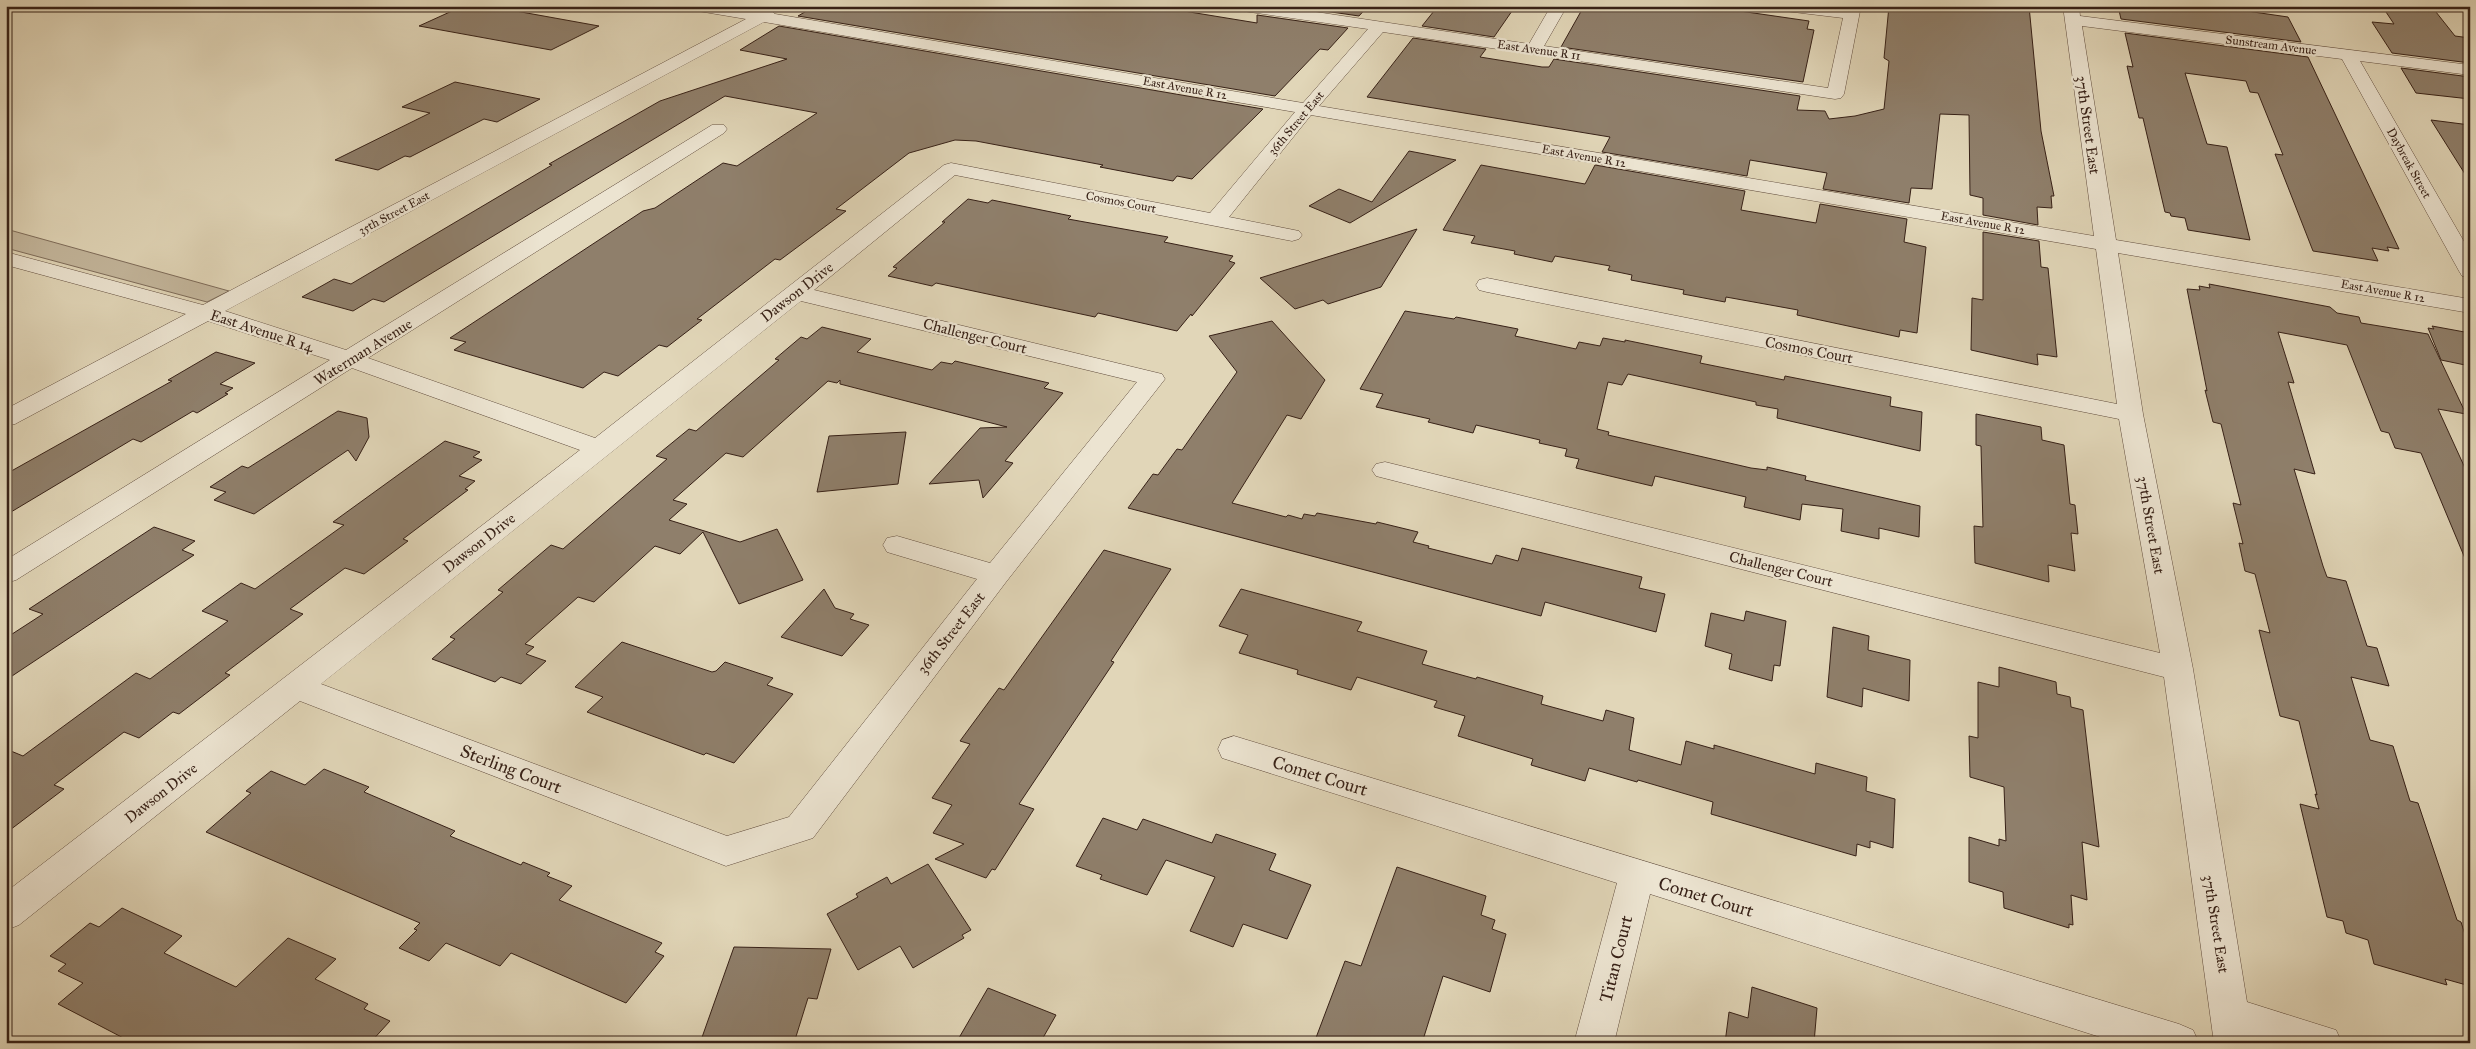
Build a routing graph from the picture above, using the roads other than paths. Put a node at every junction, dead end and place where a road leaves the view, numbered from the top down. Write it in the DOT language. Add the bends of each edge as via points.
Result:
graph roads {
  1 [pos="698,6"];
  2 [pos="781,6"];
  3 [pos="1243,6"];
  4 [pos="1559,6"];
  5 [pos="1785,6"];
  6 [pos="1852,11"];
  7 [pos="2072,13"];
  8 [pos="762,17"];
  9 [pos="1379,26"];
  10 [pos="1534,49"];
  11 [pos="2348,54"];
  12 [pos="2470,70"];
  13 [pos="1307,109"];
  14 [pos="718,129"];
  15 [pos="951,170"];
  16 [pos="1215,220"];
  17 [pos="1292,235"];
  18 [pos="2106,244"];
  19 [pos="6,258"];
  20 [pos="2470,271"];
  21 [pos="1487,285"];
  22 [pos="797,293"];
  23 [pos="2470,306"];
  24 [pos="207,313"];
  25 [pos="352,360"];
  26 [pos="1153,379"];
  27 [pos="2131,414"];
  28 [pos="6,419"];
  29 [pos="599,448"];
  30 [pos="1385,470"];
  31 [pos="897,544"];
  32 [pos="6,573"];
  33 [pos="996,575"];
  34 [pos="2178,669"];
  35 [pos="297,687"];
  36 [pos="1234,749"];
  37 [pos="726,851"];
  38 [pos="1637,875"];
  39 [pos="6,914"];
  40 [pos="2232,1029"];
  41 [pos="1594,1043"];
  42 [pos="2179,1043"];
  43 [pos="2322,1043"];
  1 -- 8 [label="street, East Avenue R 12"];
  2 -- 8 [label="street, 35th Street East"];
  3 -- 9 [label="street, East Avenue R 11"];
  4 -- 10 [label="street"];
  5 -- 6 [label="street"];
  6 -- 10 [label="street, East Avenue R 11" via="1835,94"];
  7 -- 11 [label="street, Sunstream Avenue"];
  7 -- 18 [label="street, 37th Street East"];
  8 -- 13 [label="street, East Avenue R 12"];
  8 -- 24 [label="street, 35th Street East"];
  9 -- 10 [label="street, East Avenue R 11"];
  9 -- 13 [label="street, 36th Street East"];
  11 -- 12 [label="street, Sunstream Avenue"];
  11 -- 20 [label="street, Daybreak Street"];
  13 -- 16 [label="street, 36th Street East"];
  13 -- 18 [label="street, East Avenue R 12"];
  14 -- 25 [label="street, Waterman Avenue"];
  15 -- 16 [label="street, Cosmos Court"];
  15 -- 22 [label="street, Dawson Drive"];
  16 -- 17 [label="street, Cosmos Court"];
  18 -- 23 [label="street, East Avenue R 12"];
  18 -- 27 [label="street, 37th Street East"];
  19 -- 24 [label="street, East Avenue R 14"];
  21 -- 27 [label="street, Cosmos Court"];
  22 -- 26 [label="street, Challenger Court"];
  22 -- 29 [label="street, Dawson Drive"];
  24 -- 25 [label="street, East Avenue R 14"];
  24 -- 28 [label="street, 35th Street East"];
  25 -- 29 [label="street, East Avenue R 14"];
  25 -- 32 [label="street, Waterman Avenue"];
  26 -- 33 [label="street, 36th Street East"];
  27 -- 34 [label="street, 37th Street East"];
  29 -- 35 [label="street, Dawson Drive"];
  30 -- 34 [label="street, Challenger Court"];
  31 -- 33 [label="street"];
  33 -- 37 [label="street, 36th Street East" via="801,828"];
  34 -- 40 [label="street, 37th Street East"];
  35 -- 37 [label="street, Sterling Court"];
  35 -- 39 [label="street, Dawson Drive"];
  36 -- 38 [label="street, Comet Court"];
  38 -- 41 [label="street, Titan Court"];
  38 -- 42 [label="street, Comet Court"];
  40 -- 43 [label="street"];
}
